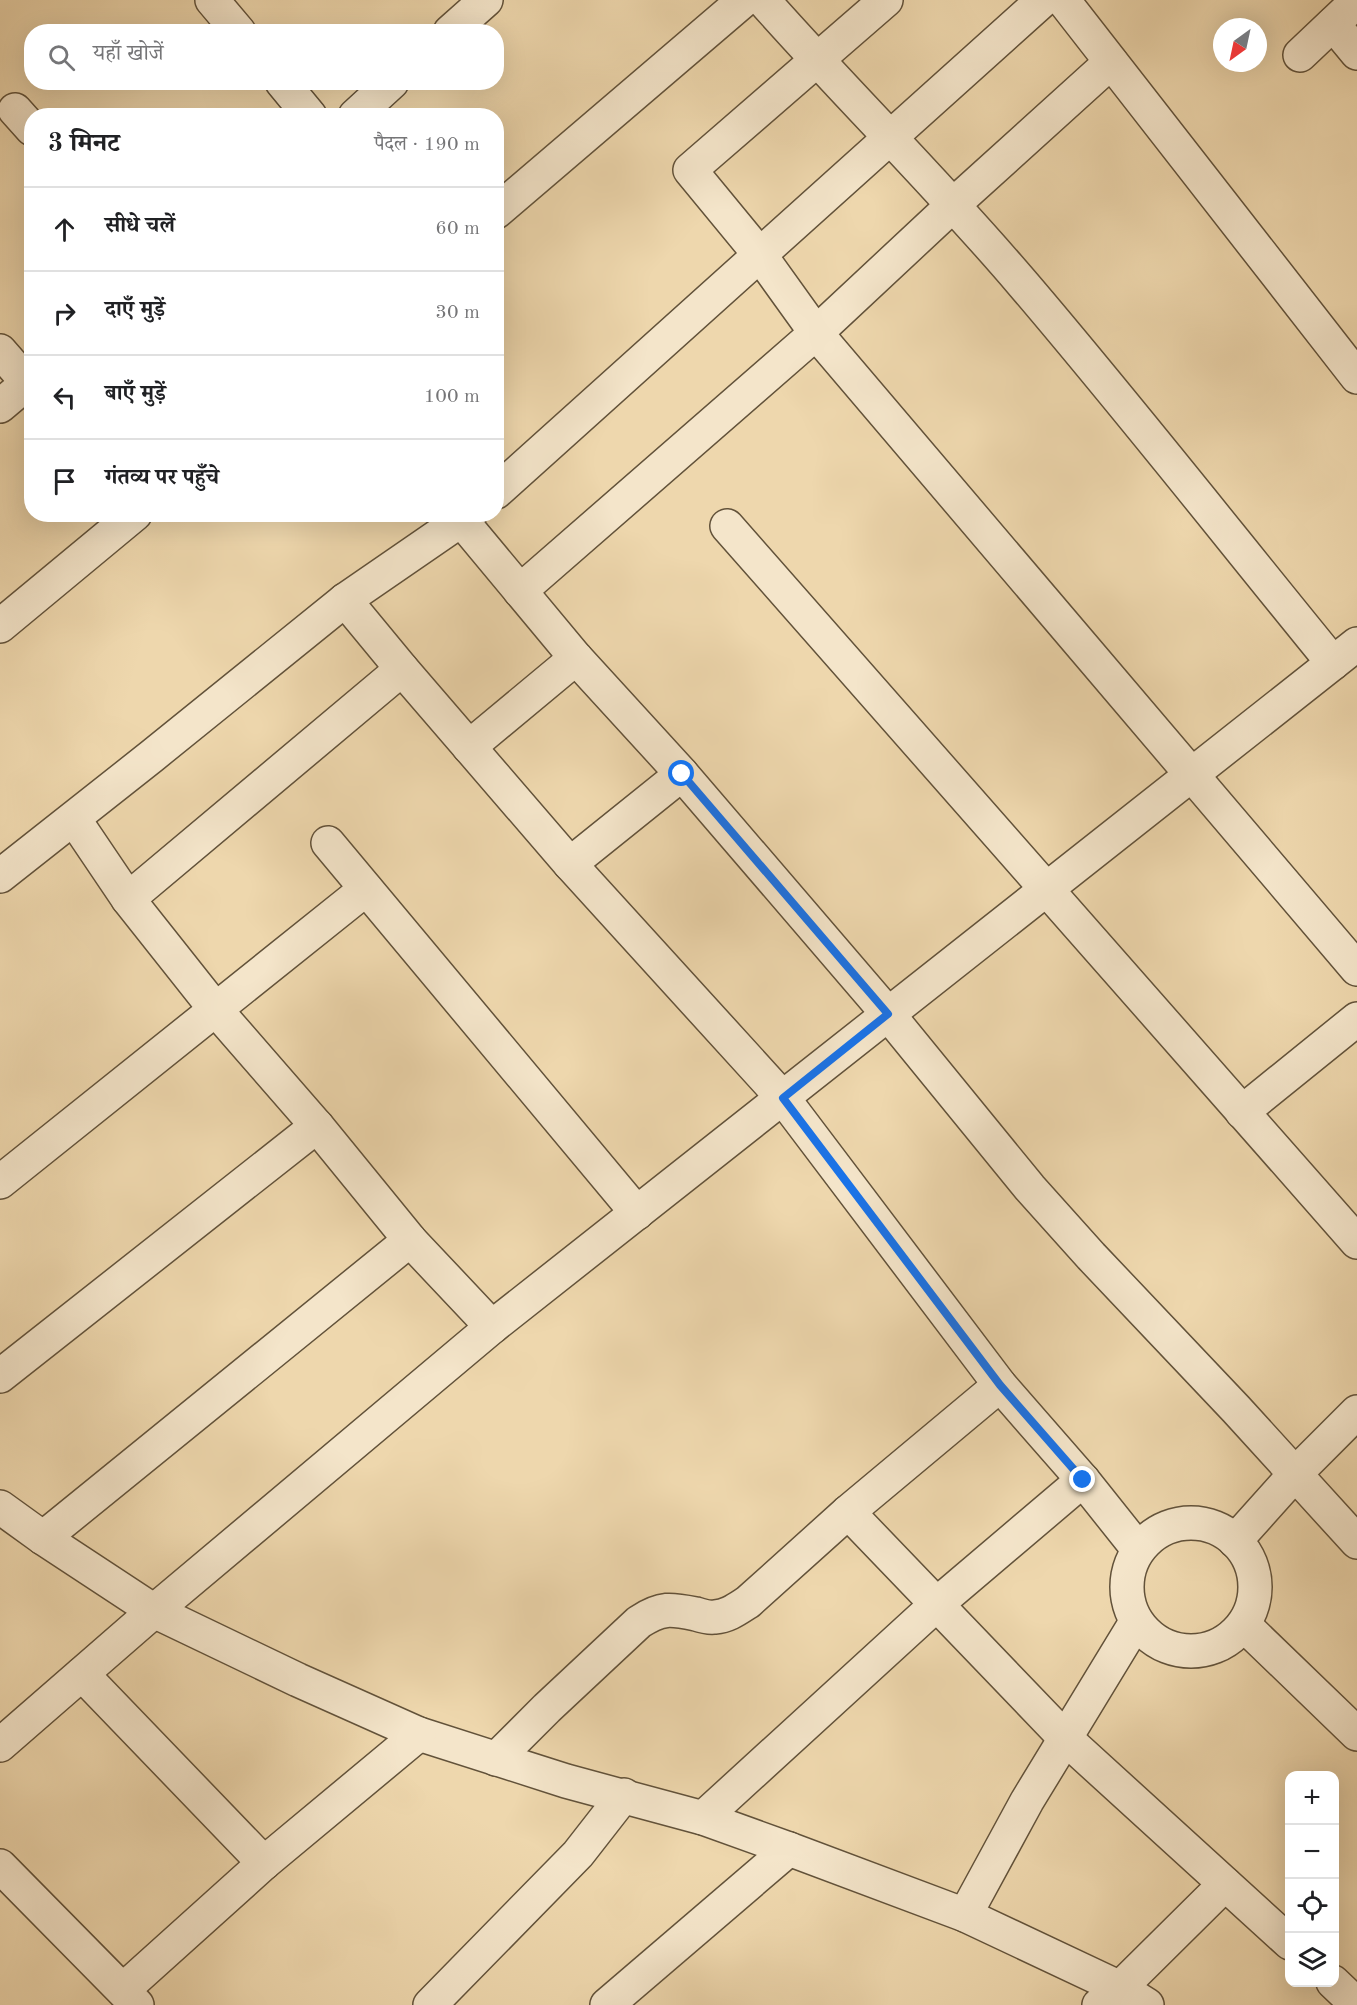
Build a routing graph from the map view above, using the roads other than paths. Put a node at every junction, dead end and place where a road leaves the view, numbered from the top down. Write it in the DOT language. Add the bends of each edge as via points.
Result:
graph roads {
  1 [pos="212,0"];
  2 [pos="486,0"];
  3 [pos="744,0"];
  4 [pos="763,0"];
  5 [pos="886,0"];
  6 [pos="1043,0"];
  7 [pos="1063,0"];
  8 [pos="1357,2"];
  9 [pos="232,24"];
  10 [pos="459,24"];
  11 [pos="1334,24"];
  12 [pos="1357,53"];
  13 [pos="1300,55"];
  14 [pos="815,60"];
  15 [pos="1111,62"];
  16 [pos="289,90"];
  17 [pos="383,90"];
  18 [pos="303,108"];
  19 [pos="364,108"];
  20 [pos="889,139"];
  21 [pos="504,205"];
  22 [pos="953,205"];
  23 [pos="760,255"];
  24 [pos="816,333"];
  25 [pos="0,351"];
  26 [pos="24,376"];
  27 [pos="1357,377"];
  28 [pos="24,385"];
  29 [pos="0,406"];
  30 [pos="504,485"];
  31 [pos="125,522"];
  32 [pos="460,522"];
  33 [pos="469,522"];
  34 [pos="727,526"];
  35 [pos="520,591"];
  36 [pos="345,600"];
  37 [pos="0,626"];
  38 [pos="1345,654"];
  39 [pos="576,658"];
  40 [pos="402,669"];
  41 [pos="469,747"];
  42 [pos="682,774"];
  43 [pos="1192,774"];
  44 [pos="74,819"];
  45 [pos="328,843"];
  46 [pos="570,864"];
  47 [pos="0,876"];
  48 [pos="366,889"];
  49 [pos="1046,889"];
  50 [pos="128,899"];
  51 [pos="1357,969"];
  52 [pos="216,1010"];
  53 [pos="888,1014"];
  54 [pos="1357,1019"];
  55 [pos="783,1098"];
  56 [pos="1242,1112"];
  57 [pos="317,1126"];
  58 [pos="0,1182"];
  59 [pos="637,1213"];
  60 [pos="410,1240"];
  61 [pos="1357,1242"];
  62 [pos="492,1327"];
  63 [pos="0,1376"];
  64 [pos="1000,1385"];
  65 [pos="1357,1412"];
  66 [pos="1295,1474"];
  67 [pos="1083,1480"];
  68 [pos="0,1507"];
  69 [pos="848,1512"];
  70 [pos="42,1538"];
  71 [pos="1235,1541"];
  72 [pos="1357,1542"];
  73 [pos="1138,1549"];
  74 [pos="937,1604"];
  75 [pos="154,1611"];
  76 [pos="1136,1622"];
  77 [pos="1244,1625"];
  78 [pos="82,1674"];
  79 [pos="419,1734"];
  80 [pos="1357,1734"];
  81 [pos="1065,1738"];
  82 [pos="0,1744"];
  83 [pos="496,1759"];
  84 [pos="624,1795"];
  85 [pos="703,1818"];
  86 [pos="789,1848"];
  87 [pos="264,1863"];
  88 [pos="0,1866"];
  89 [pos="1225,1884"];
  90 [pos="965,1915"];
  91 [pos="1285,1938"];
  92 [pos="130,1997"];
  93 [pos="1122,1999"];
  94 [pos="430,2005"];
  95 [pos="607,2005"];
  1 -- 9 [label="street"];
  2 -- 10 [label="street"];
  3 -- 21 [label="street"];
  4 -- 14 [label="street"];
  5 -- 14 [label="street"];
  6 -- 20 [label="street"];
  7 -- 15 [label="street"];
  8 -- 11 [label="street"];
  11 -- 12 [label="street"];
  11 -- 13 [label="street"];
  14 -- 20 [label="street"];
  14 -- 23 [label="street" via="690,170"];
  15 -- 22 [label="street"];
  15 -- 27 [label="street"];
  16 -- 18 [label="street"];
  17 -- 19 [label="street"];
  20 -- 22 [label="street"];
  20 -- 23 [label="street"];
  22 -- 24 [label="street"];
  22 -- 38 [label="street"];
  23 -- 24 [label="street"];
  23 -- 30 [label="street"];
  24 -- 35 [label="street"];
  24 -- 43 [label="street"];
  25 -- 26 [label="street"];
  28 -- 29 [label="street"];
  31 -- 37 [label="street"];
  32 -- 36 [label="street"];
  33 -- 35 [label="street"];
  34 -- 49 [label="street"];
  35 -- 39 [label="street"];
  36 -- 40 [label="street"];
  36 -- 44 [label="street"];
  38 -- 43 [label="street"];
  39 -- 41 [label="street"];
  39 -- 42 [label="street"];
  40 -- 41 [label="street"];
  40 -- 50 [label="street"];
  41 -- 46 [label="street"];
  42 -- 46 [label="street"];
  42 -- 53 [label="street"];
  43 -- 49 [label="street"];
  43 -- 51 [label="street"];
  44 -- 47 [label="street"];
  44 -- 50 [label="street"];
  45 -- 48 [label="street"];
  46 -- 55 [label="street"];
  48 -- 52 [label="street"];
  48 -- 59 [label="street"];
  49 -- 53 [label="street"];
  49 -- 56 [label="street"];
  50 -- 52 [label="street"];
  52 -- 57 [label="street"];
  52 -- 58 [label="street"];
  53 -- 55 [label="street"];
  53 -- 66 [label="street" via="1090,1257"];
  54 -- 56 [label="street"];
  55 -- 59 [label="street"];
  55 -- 64 [label="street"];
  56 -- 61 [label="street"];
  57 -- 60 [label="street"];
  57 -- 63 [label="street"];
  59 -- 62 [label="street"];
  60 -- 62 [label="street"];
  60 -- 70 [label="street"];
  62 -- 75 [label="street"];
  64 -- 67 [label="street"];
  64 -- 69 [label="street"];
  65 -- 66 [label="street"];
  66 -- 71 [label="street"];
  66 -- 72 [label="street"];
  67 -- 73 [label="street"];
  67 -- 74 [label="street"];
  68 -- 70 [label="street"];
  69 -- 74 [label="street"];
  69 -- 83 [label="street" via="730,1614 712,1618 664,1610 639,1622"];
  70 -- 75 [label="street"];
  71 -- 73 [label="street" via="1205,1524 1180,1523 1156,1532"];
  71 -- 77 [label="street" via="1246,1553 1255,1577 1255,1602"];
  73 -- 76 [label="street" via="1127,1573 1127,1598"];
  74 -- 81 [label="street"];
  74 -- 85 [label="street"];
  75 -- 78 [label="street"];
  75 -- 79 [label="street"];
  76 -- 77 [label="street" via="1153,1640 1177,1651 1202,1652 1226,1643"];
  76 -- 81 [label="street"];
  77 -- 80 [label="street"];
  78 -- 82 [label="street"];
  78 -- 87 [label="street"];
  79 -- 83 [label="street"];
  79 -- 87 [label="street"];
  81 -- 89 [label="street"];
  81 -- 90 [label="street"];
  83 -- 84 [label="street"];
  84 -- 85 [label="street"];
  84 -- 94 [label="street" via="578,1854"];
  85 -- 86 [label="street"];
  86 -- 90 [label="street"];
  86 -- 95 [label="street"];
  87 -- 92 [label="street"];
  88 -- 92 [label="street"];
  89 -- 91 [label="street"];
  89 -- 93 [label="street"];
  90 -- 93 [label="street"];
}
